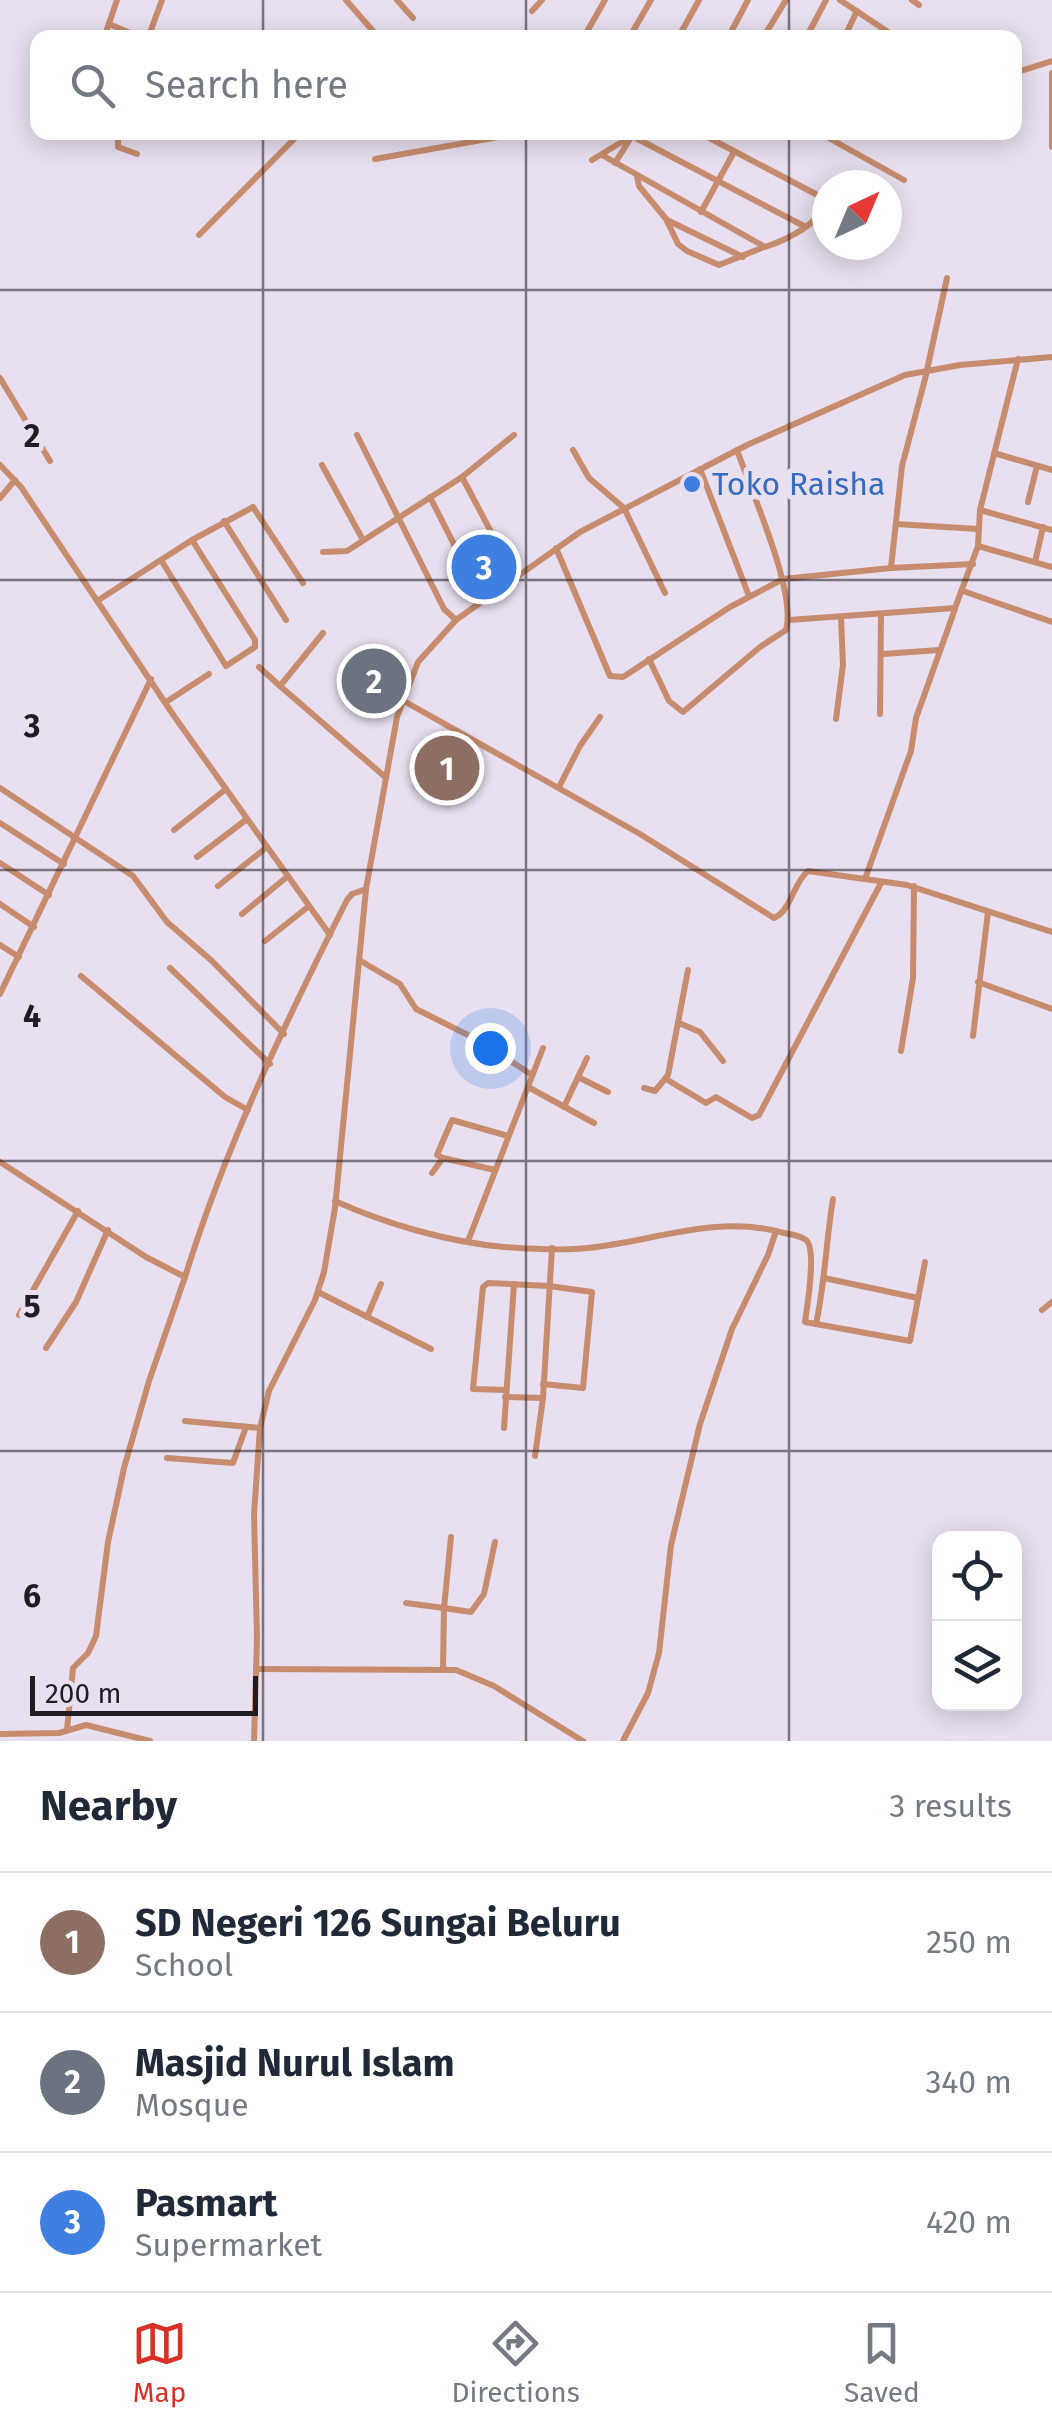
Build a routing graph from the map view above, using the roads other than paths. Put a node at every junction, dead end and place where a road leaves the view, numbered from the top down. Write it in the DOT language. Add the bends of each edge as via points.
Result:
graph roads {
  1 [pos="118,0"];
  2 [pos="162,0"];
  3 [pos="346,0"];
  4 [pos="398,0"];
  5 [pos="542,0"];
  6 [pos="605,0"];
  7 [pos="651,0"];
  8 [pos="699,0"];
  9 [pos="748,0"];
  10 [pos="786,0"];
  11 [pos="826,0"];
  12 [pos="840,0"];
  13 [pos="532,11"];
  14 [pos="857,11"];
  15 [pos="413,18"];
  16 [pos="109,24"];
  17 [pos="107,30"];
  18 [pos="124,30"];
  19 [pos="149,30"];
  20 [pos="372,30"];
  21 [pos="590,30"];
  22 [pos="634,30"];
  23 [pos="682,30"];
  24 [pos="732,30"];
  25 [pos="769,30"];
  26 [pos="810,30"];
  27 [pos="848,30"];
  28 [pos="884,30"];
  29 [pos="1052,61"];
  30 [pos="1022,70"];
  31 [pos="1052,73"];
  32 [pos="118,140"];
  33 [pos="293,140"];
  34 [pos="481,140"];
  35 [pos="624,140"];
  36 [pos="629,140"];
  37 [pos="644,140"];
  38 [pos="712,140"];
  39 [pos="832,140"];
  40 [pos="1052,147"];
  41 [pos="734,152"];
  42 [pos="137,154"];
  43 [pos="602,155"];
  44 [pos="375,159"];
  45 [pos="592,160"];
  46 [pos="615,163"];
  47 [pos="636,176"];
  48 [pos="904,180"];
  49 [pos="718,181"];
  50 [pos="812,195"];
  51 [pos="701,212"];
  52 [pos="666,219"];
  53 [pos="812,222"];
  54 [pos="804,226"];
  55 [pos="199,235"];
  56 [pos="765,247"];
  57 [pos="743,257"];
  58 [pos="947,278"];
  59 [pos="1018,358"];
  60 [pos="1052,358"];
  61 [pos="925,370"];
  62 [pos="0,378"];
  63 [pos="357,435"];
  64 [pos="514,435"];
  65 [pos="572,450"];
  66 [pos="737,450"];
  67 [pos="994,453"];
  68 [pos="50,461"];
  69 [pos="0,465"];
  70 [pos="322,466"];
  71 [pos="1037,466"];
  72 [pos="700,469"];
  73 [pos="1052,470"];
  74 [pos="462,477"];
  75 [pos="15,480"];
  76 [pos="430,497"];
  77 [pos="0,498"];
  78 [pos="1028,502"];
  79 [pos="624,508"];
  80 [pos="980,510"];
  81 [pos="396,518"];
  82 [pos="224,521"];
  83 [pos="896,524"];
  84 [pos="1043,527"];
  85 [pos="978,529"];
  86 [pos="1052,530"];
  87 [pos="192,540"];
  88 [pos="363,540"];
  89 [pos="978,546"];
  90 [pos="556,548"];
  91 [pos="322,552"];
  92 [pos="161,560"];
  93 [pos="1035,562"];
  94 [pos="973,564"];
  95 [pos="1052,567"];
  96 [pos="891,568"];
  97 [pos="516,579"];
  98 [pos="782,579"];
  99 [pos="303,583"];
  100 [pos="963,591"];
  101 [pos="665,594"];
  102 [pos="489,596"];
  103 [pos="749,596"];
  104 [pos="97,601"];
  105 [pos="956,608"];
  106 [pos="881,614"];
  107 [pos="841,618"];
  108 [pos="286,620"];
  109 [pos="456,620"];
  110 [pos="789,620"];
  111 [pos="1052,622"];
  112 [pos="323,633"];
  113 [pos="939,650"];
  114 [pos="883,654"];
  115 [pos="648,658"];
  116 [pos="259,667"];
  117 [pos="210,674"];
  118 [pos="151,678"];
  119 [pos="280,686"];
  120 [pos="402,700"];
  121 [pos="166,702"];
  122 [pos="880,714"];
  123 [pos="600,717"];
  124 [pos="836,719"];
  125 [pos="385,777"];
  126 [pos="558,787"];
  127 [pos="0,788"];
  128 [pos="226,789"];
  129 [pos="247,818"];
  130 [pos="0,823"];
  131 [pos="174,830"];
  132 [pos="76,841"];
  133 [pos="267,847"];
  134 [pos="197,857"];
  135 [pos="0,863"];
  136 [pos="64,864"];
  137 [pos="288,876"];
  138 [pos="865,879"];
  139 [pos="882,883"];
  140 [pos="218,886"];
  141 [pos="914,886"];
  142 [pos="366,888"];
  143 [pos="49,895"];
  144 [pos="0,904"];
  145 [pos="309,906"];
  146 [pos="988,912"];
  147 [pos="242,914"];
  148 [pos="34,926"];
  149 [pos="1052,932"];
  150 [pos="330,935"];
  151 [pos="265,941"];
  152 [pos="0,945"];
  153 [pos="19,957"];
  154 [pos="359,960"];
  155 [pos="170,968"];
  156 [pos="688,970"];
  157 [pos="80,976"];
  158 [pos="978,982"];
  159 [pos="0,993"];
  160 [pos="1052,1009"];
  161 [pos="679,1023"];
  162 [pos="284,1034"];
  163 [pos="972,1036"];
  164 [pos="543,1048"];
  165 [pos="901,1051"];
  166 [pos="587,1058"];
  167 [pos="723,1061"];
  168 [pos="270,1064"];
  169 [pos="532,1074"];
  170 [pos="578,1077"];
  171 [pos="666,1079"];
  172 [pos="528,1086"];
  173 [pos="644,1088"];
  174 [pos="608,1092"];
  175 [pos="564,1107"];
  176 [pos="248,1110"];
  177 [pos="594,1122"];
  178 [pos="508,1136"];
  179 [pos="443,1158"];
  180 [pos="0,1162"];
  181 [pos="495,1170"];
  182 [pos="432,1173"];
  183 [pos="834,1199"];
  184 [pos="335,1208"];
  185 [pos="78,1211"];
  186 [pos="108,1230"];
  187 [pos="776,1231"];
  188 [pos="468,1240"];
  189 [pos="552,1248"];
  190 [pos="925,1262"];
  191 [pos="185,1277"];
  192 [pos="824,1278"];
  193 [pos="381,1284"];
  194 [pos="514,1284"];
  195 [pos="550,1286"];
  196 [pos="318,1292"];
  197 [pos="918,1298"];
  198 [pos="1052,1302"];
  199 [pos="1042,1310"];
  200 [pos="19,1315"];
  201 [pos="367,1317"];
  202 [pos="816,1324"];
  203 [pos="46,1348"];
  204 [pos="432,1349"];
  205 [pos="543,1384"];
  206 [pos="505,1394"];
  207 [pos="543,1398"];
  208 [pos="185,1421"];
  209 [pos="246,1427"];
  210 [pos="260,1428"];
  211 [pos="504,1428"];
  212 [pos="535,1456"];
  213 [pos="167,1458"];
  214 [pos="451,1537"];
  215 [pos="495,1542"];
  216 [pos="406,1603"];
  217 [pos="444,1608"];
  218 [pos="256,1668"];
  219 [pos="443,1670"];
  220 [pos="67,1730"];
  221 [pos="0,1734"];
  222 [pos="150,1741"];
  223 [pos="254,1741"];
  224 [pos="583,1741"];
  225 [pos="623,1741"];
  1 -- 16 [label="street"];
  2 -- 19 [label="street"];
  3 -- 20 [label="street"];
  4 -- 15 [label="street"];
  5 -- 13 [label="street"];
  6 -- 21 [label="street"];
  7 -- 22 [label="street"];
  8 -- 23 [label="street"];
  9 -- 24 [label="street"];
  10 -- 25 [label="street"];
  11 -- 26 [label="street"];
  12 -- 14 [label="street"];
  14 -- 27 [label="street"];
  14 -- 28 [label="street"];
  16 -- 17 [label="street"];
  16 -- 18 [label="street"];
  29 -- 30 [label="street"];
  31 -- 40 [label="street"];
  32 -- 42 [label="street" via="118,147"];
  33 -- 55 [label="street"];
  34 -- 44 [label="street"];
  35 -- 43 [label="street"];
  36 -- 46 [label="street"];
  37 -- 49 [label="street"];
  38 -- 41 [label="street"];
  39 -- 48 [label="street"];
  41 -- 49 [label="street"];
  41 -- 50 [label="street"];
  43 -- 45 [label="street"];
  43 -- 46 [label="street"];
  46 -- 47 [label="street"];
  47 -- 51 [label="street"];
  47 -- 52 [label="street"];
  49 -- 51 [label="street"];
  49 -- 54 [label="street"];
  51 -- 56 [label="street"];
  52 -- 57 [label="street"];
  52 -- 57 [label="street" via="687,251 720,264"];
  53 -- 54 [label="street"];
  54 -- 56 [label="street"];
  56 -- 57 [label="street"];
  58 -- 61 [label="street"];
  59 -- 60 [label="street"];
  59 -- 61 [label="street"];
  59 -- 67 [label="street"];
  61 -- 66 [label="street" via="876,385"];
  61 -- 83 [label="street"];
  62 -- 68 [label="street"];
  63 -- 81 [label="street"];
  64 -- 74 [label="street"];
  65 -- 79 [label="street" via="588,478"];
  66 -- 72 [label="street"];
  66 -- 98 [label="street"];
  67 -- 71 [label="street"];
  67 -- 80 [label="street"];
  69 -- 75 [label="street"];
  70 -- 88 [label="street"];
  71 -- 73 [label="street"];
  71 -- 78 [label="street"];
  72 -- 79 [label="street"];
  72 -- 103 [label="street"];
  74 -- 76 [label="street"];
  74 -- 97 [label="street"];
  75 -- 77 [label="street"];
  75 -- 104 [label="street"];
  76 -- 81 [label="street"];
  76 -- 102 [label="street" via="468,572"];
  79 -- 90 [label="street"];
  79 -- 101 [label="street"];
  80 -- 84 [label="street"];
  80 -- 85 [label="street"];
  81 -- 88 [label="street"];
  81 -- 109 [label="street"];
  82 -- 87 [label="street"];
  82 -- 99 [label="street" via="247,507 257,509"];
  82 -- 108 [label="street"];
  83 -- 85 [label="street"];
  83 -- 96 [label="street"];
  84 -- 86 [label="street"];
  84 -- 93 [label="street"];
  85 -- 89 [label="street"];
  87 -- 92 [label="street"];
  87 -- 92 [label="street" via="256,643 232,665 226,666"];
  88 -- 91 [label="street" via="340,552"];
  89 -- 93 [label="street"];
  89 -- 94 [label="street"];
  90 -- 97 [label="street"];
  90 -- 115 [label="street" via="610,676 622,677"];
  92 -- 104 [label="street"];
  93 -- 95 [label="street"];
  94 -- 96 [label="street"];
  94 -- 100 [label="street"];
  96 -- 98 [label="street"];
  97 -- 102 [label="street"];
  98 -- 103 [label="street"];
  98 -- 110 [label="street"];
  100 -- 105 [label="street"];
  100 -- 111 [label="street"];
  102 -- 109 [label="street"];
  103 -- 115 [label="street"];
  104 -- 118 [label="street"];
  105 -- 106 [label="street"];
  105 -- 113 [label="street"];
  106 -- 107 [label="street"];
  106 -- 114 [label="street"];
  107 -- 110 [label="street"];
  107 -- 124 [label="street"];
  109 -- 120 [label="street" via="418,662"];
  110 -- 115 [label="street" via="784,632 683,712 668,701"];
  112 -- 119 [label="street"];
  113 -- 114 [label="street"];
  113 -- 138 [label="street"];
  114 -- 122 [label="street"];
  116 -- 119 [label="street"];
  117 -- 121 [label="street"];
  118 -- 121 [label="street"];
  118 -- 132 [label="street"];
  119 -- 125 [label="street"];
  120 -- 125 [label="street"];
  120 -- 126 [label="street"];
  121 -- 128 [label="street"];
  123 -- 126 [label="street"];
  125 -- 142 [label="street"];
  126 -- 138 [label="street" via="774,918 808,871"];
  127 -- 132 [label="street"];
  128 -- 129 [label="street"];
  128 -- 131 [label="street"];
  129 -- 133 [label="street"];
  129 -- 134 [label="street"];
  130 -- 136 [label="street"];
  132 -- 136 [label="street"];
  132 -- 162 [label="street" via="132,876 166,922"];
  133 -- 137 [label="street"];
  133 -- 140 [label="street"];
  135 -- 143 [label="street"];
  136 -- 143 [label="street"];
  137 -- 145 [label="street"];
  137 -- 147 [label="street"];
  138 -- 139 [label="street"];
  139 -- 141 [label="street"];
  139 -- 171 [label="street" via="759,1116 716,1097 693,1098"];
  141 -- 146 [label="street"];
  141 -- 165 [label="street" via="913,978"];
  142 -- 150 [label="street" via="352,894"];
  142 -- 154 [label="street"];
  143 -- 148 [label="street"];
  144 -- 148 [label="street"];
  145 -- 150 [label="street"];
  145 -- 151 [label="street"];
  146 -- 149 [label="street"];
  146 -- 158 [label="street"];
  148 -- 153 [label="street"];
  150 -- 162 [label="street"];
  152 -- 153 [label="street"];
  153 -- 159 [label="street"];
  154 -- 169 [label="street" via="400,984 416,1009"];
  154 -- 184 [label="street"];
  155 -- 168 [label="street"];
  156 -- 161 [label="street"];
  157 -- 176 [label="street"];
  158 -- 160 [label="street"];
  158 -- 163 [label="street"];
  161 -- 167 [label="street" via="700,1032"];
  161 -- 171 [label="street"];
  162 -- 168 [label="street"];
  164 -- 169 [label="street"];
  166 -- 170 [label="street"];
  168 -- 176 [label="street"];
  169 -- 172 [label="street"];
  170 -- 174 [label="street"];
  170 -- 175 [label="street"];
  171 -- 173 [label="street" via="655,1091"];
  172 -- 175 [label="street"];
  172 -- 178 [label="street"];
  175 -- 177 [label="street"];
  176 -- 191 [label="street" via="216,1178"];
  178 -- 179 [label="street" via="452,1120 438,1155"];
  178 -- 181 [label="street"];
  179 -- 181 [label="street"];
  179 -- 182 [label="street"];
  180 -- 185 [label="street"];
  181 -- 188 [label="street"];
  183 -- 192 [label="street"];
  184 -- 188 [label="street"];
  184 -- 196 [label="street"];
  185 -- 186 [label="street"];
  185 -- 200 [label="street"];
  186 -- 191 [label="street"];
  186 -- 203 [label="street" via="76,1302"];
  187 -- 189 [label="street" via="702,1226"];
  187 -- 202 [label="street" via="810,1245 805,1322"];
  187 -- 225 [label="street" via="732,1329 700,1424 671,1545 659,1653"];
  188 -- 189 [label="street"];
  189 -- 195 [label="street"];
  190 -- 197 [label="street"];
  191 -- 220 [label="street" via="124,1468 96,1636 74,1664"];
  192 -- 197 [label="street"];
  192 -- 202 [label="street"];
  193 -- 201 [label="street"];
  194 -- 195 [label="street"];
  194 -- 206 [label="street"];
  194 -- 206 [label="street" via="483,1288 473,1390"];
  195 -- 205 [label="street"];
  195 -- 205 [label="street" via="592,1292 583,1388"];
  196 -- 201 [label="street"];
  196 -- 210 [label="street" via="269,1390"];
  197 -- 202 [label="street" via="910,1341"];
  198 -- 199 [label="street"];
  201 -- 204 [label="street"];
  205 -- 207 [label="street"];
  206 -- 207 [label="street"];
  206 -- 211 [label="street"];
  207 -- 212 [label="street"];
  208 -- 209 [label="street"];
  209 -- 210 [label="street"];
  209 -- 213 [label="street" via="233,1463"];
  210 -- 218 [label="street"];
  214 -- 217 [label="street"];
  215 -- 217 [label="street" via="484,1594 471,1612"];
  216 -- 217 [label="street"];
  217 -- 219 [label="street"];
  218 -- 219 [label="street"];
  218 -- 223 [label="street"];
  219 -- 224 [label="street" via="483,1681"];
  220 -- 221 [label="street"];
  220 -- 222 [label="street" via="94,1725"];
}
